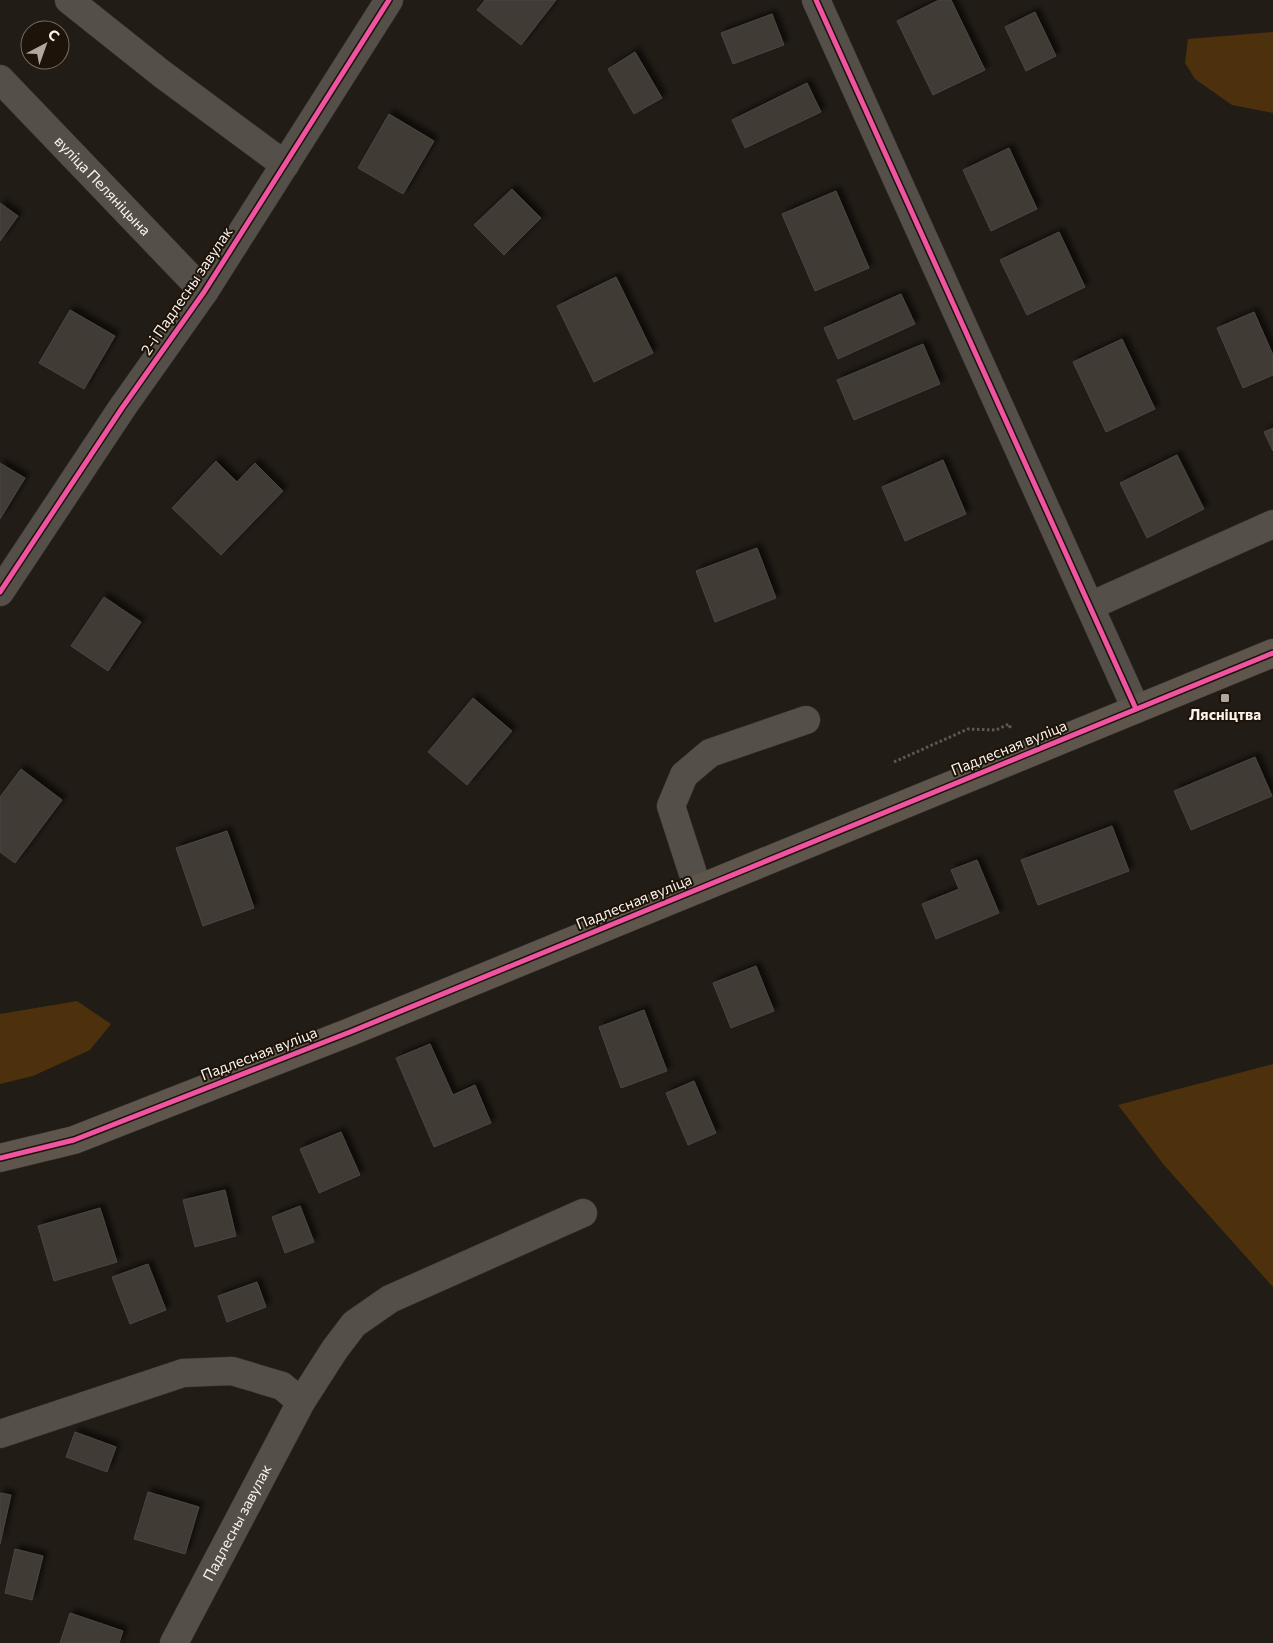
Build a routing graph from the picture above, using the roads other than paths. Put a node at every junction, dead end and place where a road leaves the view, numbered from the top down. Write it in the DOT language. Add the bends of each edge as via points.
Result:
graph roads {
  1 [pos="68,0"];
  2 [pos="389,0"];
  3 [pos="816,0"];
  4 [pos="0,79"];
  5 [pos="285,166"];
  6 [pos="204,292"];
  7 [pos="1273,524"];
  8 [pos="0,592"];
  9 [pos="1090,606"];
  10 [pos="1273,653"];
  11 [pos="1136,709"];
  12 [pos="806,720"];
  13 [pos="698,890"];
  14 [pos="0,1158"];
  15 [pos="583,1214"];
  16 [pos="301,1402"];
  17 [pos="0,1434"];
  18 [pos="174,1643"];
  1 -- 5 [label="street"];
  2 -- 5 [label="street, 2-і Падлесны завулак"];
  3 -- 9 [label="street"];
  4 -- 6 [label="street, вуліца Пеляніцына"];
  5 -- 6 [label="street, 2-і Падлесны завулак"];
  6 -- 8 [label="street, 2-і Падлесны завулак" via="122,408"];
  7 -- 9 [label="street"];
  9 -- 11 [label="street"];
  10 -- 11 [label="main road, Падлесная вуліца"];
  11 -- 13 [label="main road, Падлесная вуліца"];
  12 -- 13 [label="street" via="710,753 684,775 671,806"];
  13 -- 14 [label="main road, Падлесная вуліца" via="84,1136"];
  15 -- 16 [label="street, Падлесны завулак" via="390,1299 354,1324"];
  16 -- 17 [label="street" via="282,1386 232,1371 183,1373"];
  16 -- 18 [label="street, Падлесны завулак"];
}
